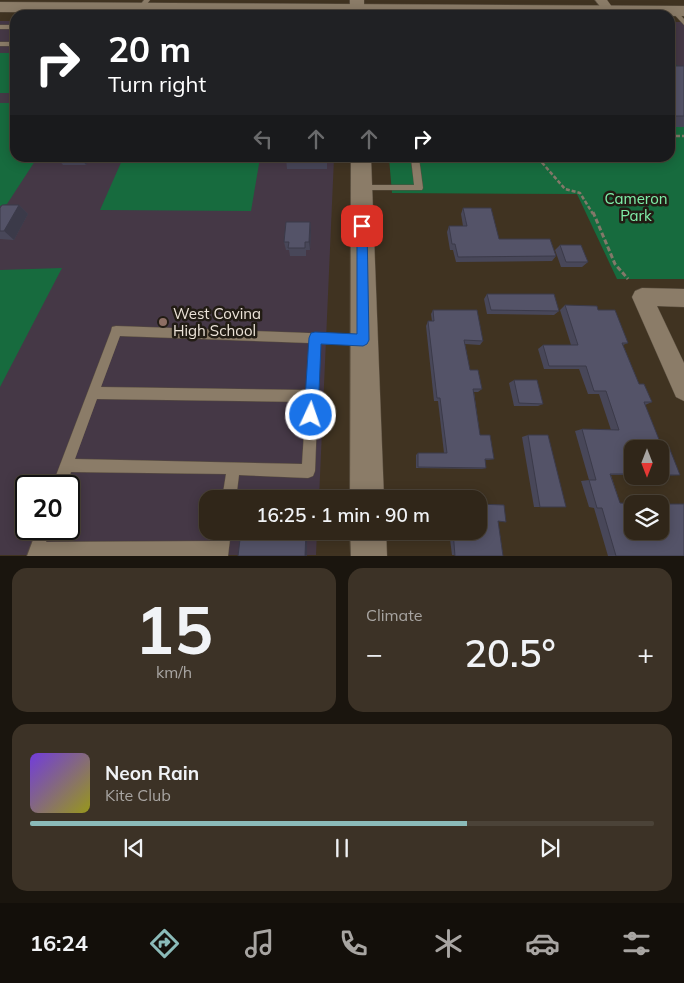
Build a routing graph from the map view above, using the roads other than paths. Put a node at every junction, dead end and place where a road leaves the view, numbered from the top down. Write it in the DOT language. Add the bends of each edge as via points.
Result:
graph roads {
  1 [pos="144,4"];
  2 [pos="0,7"];
  3 [pos="357,8"];
  4 [pos="607,9"];
  5 [pos="73,10"];
  6 [pos="128,10"];
  7 [pos="361,162"];
  8 [pos="416,162"];
  9 [pos="362,188"];
  10 [pos="684,298"];
  11 [pos="315,338"];
  12 [pos="363,340"];
  13 [pos="684,389"];
  14 [pos="93,392"];
  15 [pos="312,396"];
  16 [pos="67,465"];
  17 [pos="233,468"];
  18 [pos="63,475"];
  19 [pos="230,490"];
  20 [pos="368,490"];
  21 [pos="40,540"];
  22 [pos="368,540"];
  23 [pos="35,552"];
  24 [pos="222,552"];
  25 [pos="369,556"];
  1 -- 3 [label="main road"];
  1 -- 6 [label="main road"];
  2 -- 5 [label="main road"];
  3 -- 4 [label="main road"];
  7 -- 9 [label="street"];
  8 -- 9 [label="lane" via="419,188"];
  9 -- 12 [label="street"];
  10 -- 13 [label="street" via="642,297"];
  11 -- 12 [label="lane"];
  11 -- 14 [label="lane" via="116,331"];
  11 -- 15 [label="lane"];
  12 -- 20 [label="street"];
  14 -- 15 [label="lane"];
  14 -- 16 [label="lane"];
  15 -- 17 [label="lane" via="308,471"];
  16 -- 17 [label="lane"];
  16 -- 18 [label="lane"];
  17 -- 19 [label="lane"];
  21 -- 23 [label="lane"];
  22 -- 25 [label="street"];
  23 -- 24 [label="lane"];
}
